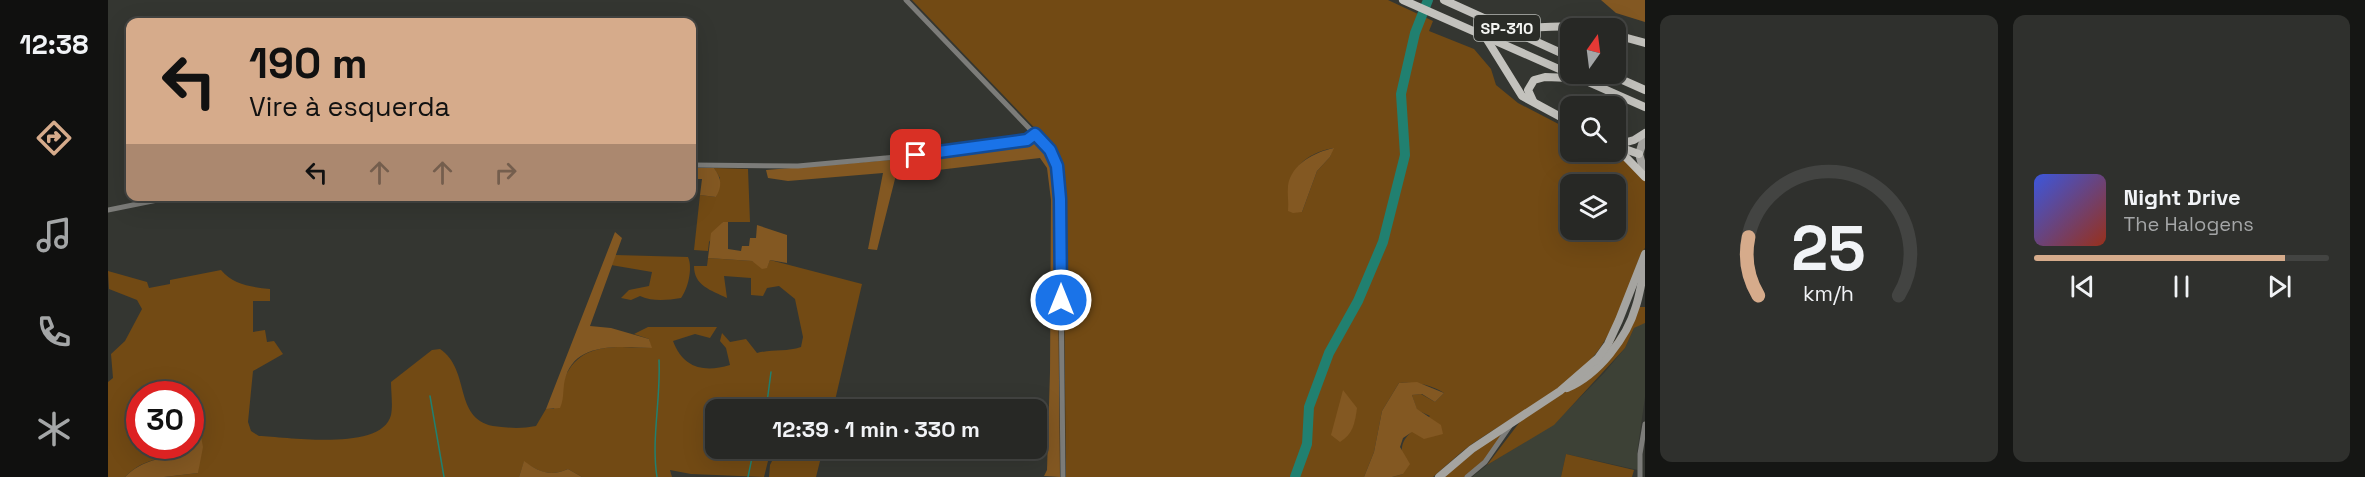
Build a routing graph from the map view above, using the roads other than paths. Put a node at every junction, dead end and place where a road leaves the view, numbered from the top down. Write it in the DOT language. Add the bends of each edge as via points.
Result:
graph roads {
  1 [pos="906,0"];
  2 [pos="1403,0"];
  3 [pos="1444,0"];
  4 [pos="1480,16"];
  5 [pos="1560,27"];
  6 [pos="1486,38"];
  7 [pos="1626,38"];
  8 [pos="1645,43"];
  9 [pos="1560,51"];
  10 [pos="1560,72"];
  11 [pos="1560,78"];
  12 [pos="1626,82"];
  13 [pos="1588,84"];
  14 [pos="1645,90"];
  15 [pos="1533,101"];
  16 [pos="1645,107"];
  17 [pos="1560,116"];
  18 [pos="1035,134"];
  19 [pos="1645,134"];
  20 [pos="1626,143"];
  21 [pos="1626,149"];
  22 [pos="1639,154"];
  23 [pos="1626,156"];
  24 [pos="696,165"];
  25 [pos="1645,176"];
  26 [pos="152,201"];
  27 [pos="108,210"];
  28 [pos="1645,255"];
  29 [pos="1645,269"];
  30 [pos="1628,298"];
  31 [pos="1640,303"];
  32 [pos="1619,320"];
  33 [pos="1628,325"];
  34 [pos="1560,391"];
  35 [pos="1512,423"];
  36 [pos="1645,424"];
  37 [pos="1643,469"];
  38 [pos="1063,477"];
  39 [pos="1439,477"];
  40 [pos="1467,477"];
  41 [pos="1640,477"];
  1 -- 18 [label="street"];
  2 -- 6 [label="main road, SP-310"];
  3 -- 4 [label="main road, SP-310"];
  4 -- 5 [label="main road" via="1520,28"];
  4 -- 9 [label="main road, SP-310"];
  6 -- 10 [label="main road, SP-310"];
  6 -- 15 [label="main road" via="1518,91"];
  7 -- 8 [label="main road"];
  11 -- 15 [label="main road" via="1534,80 1528,90"];
  12 -- 14 [label="main road"];
  13 -- 16 [label="main road, SP-310"];
  15 -- 17 [label="main road"];
  18 -- 24 [label="street" via="1027,140 928,154 798,166"];
  18 -- 38 [label="street" via="1054,157 1060,186"];
  19 -- 20 [label="main road"];
  19 -- 22 [label="main road"];
  21 -- 22 [label="main road"];
  22 -- 25 [label="main road"];
  23 -- 25 [label="main road"];
  26 -- 27 [label="street"];
  28 -- 30 [label="main road"];
  29 -- 31 [label="main road"];
  30 -- 31 [label="main road"];
  30 -- 32 [label="main road"];
  31 -- 33 [label="main road"];
  32 -- 33 [label="main road"];
  32 -- 34 [label="main road" via="1598,358"];
  33 -- 34 [label="main road" via="1590,373"];
  34 -- 35 [label="main road"];
  35 -- 39 [label="main road"];
  35 -- 40 [label="street" via="1485,462"];
  36 -- 37 [label="street" via="1640,454"];
  37 -- 41 [label="street"];
}
